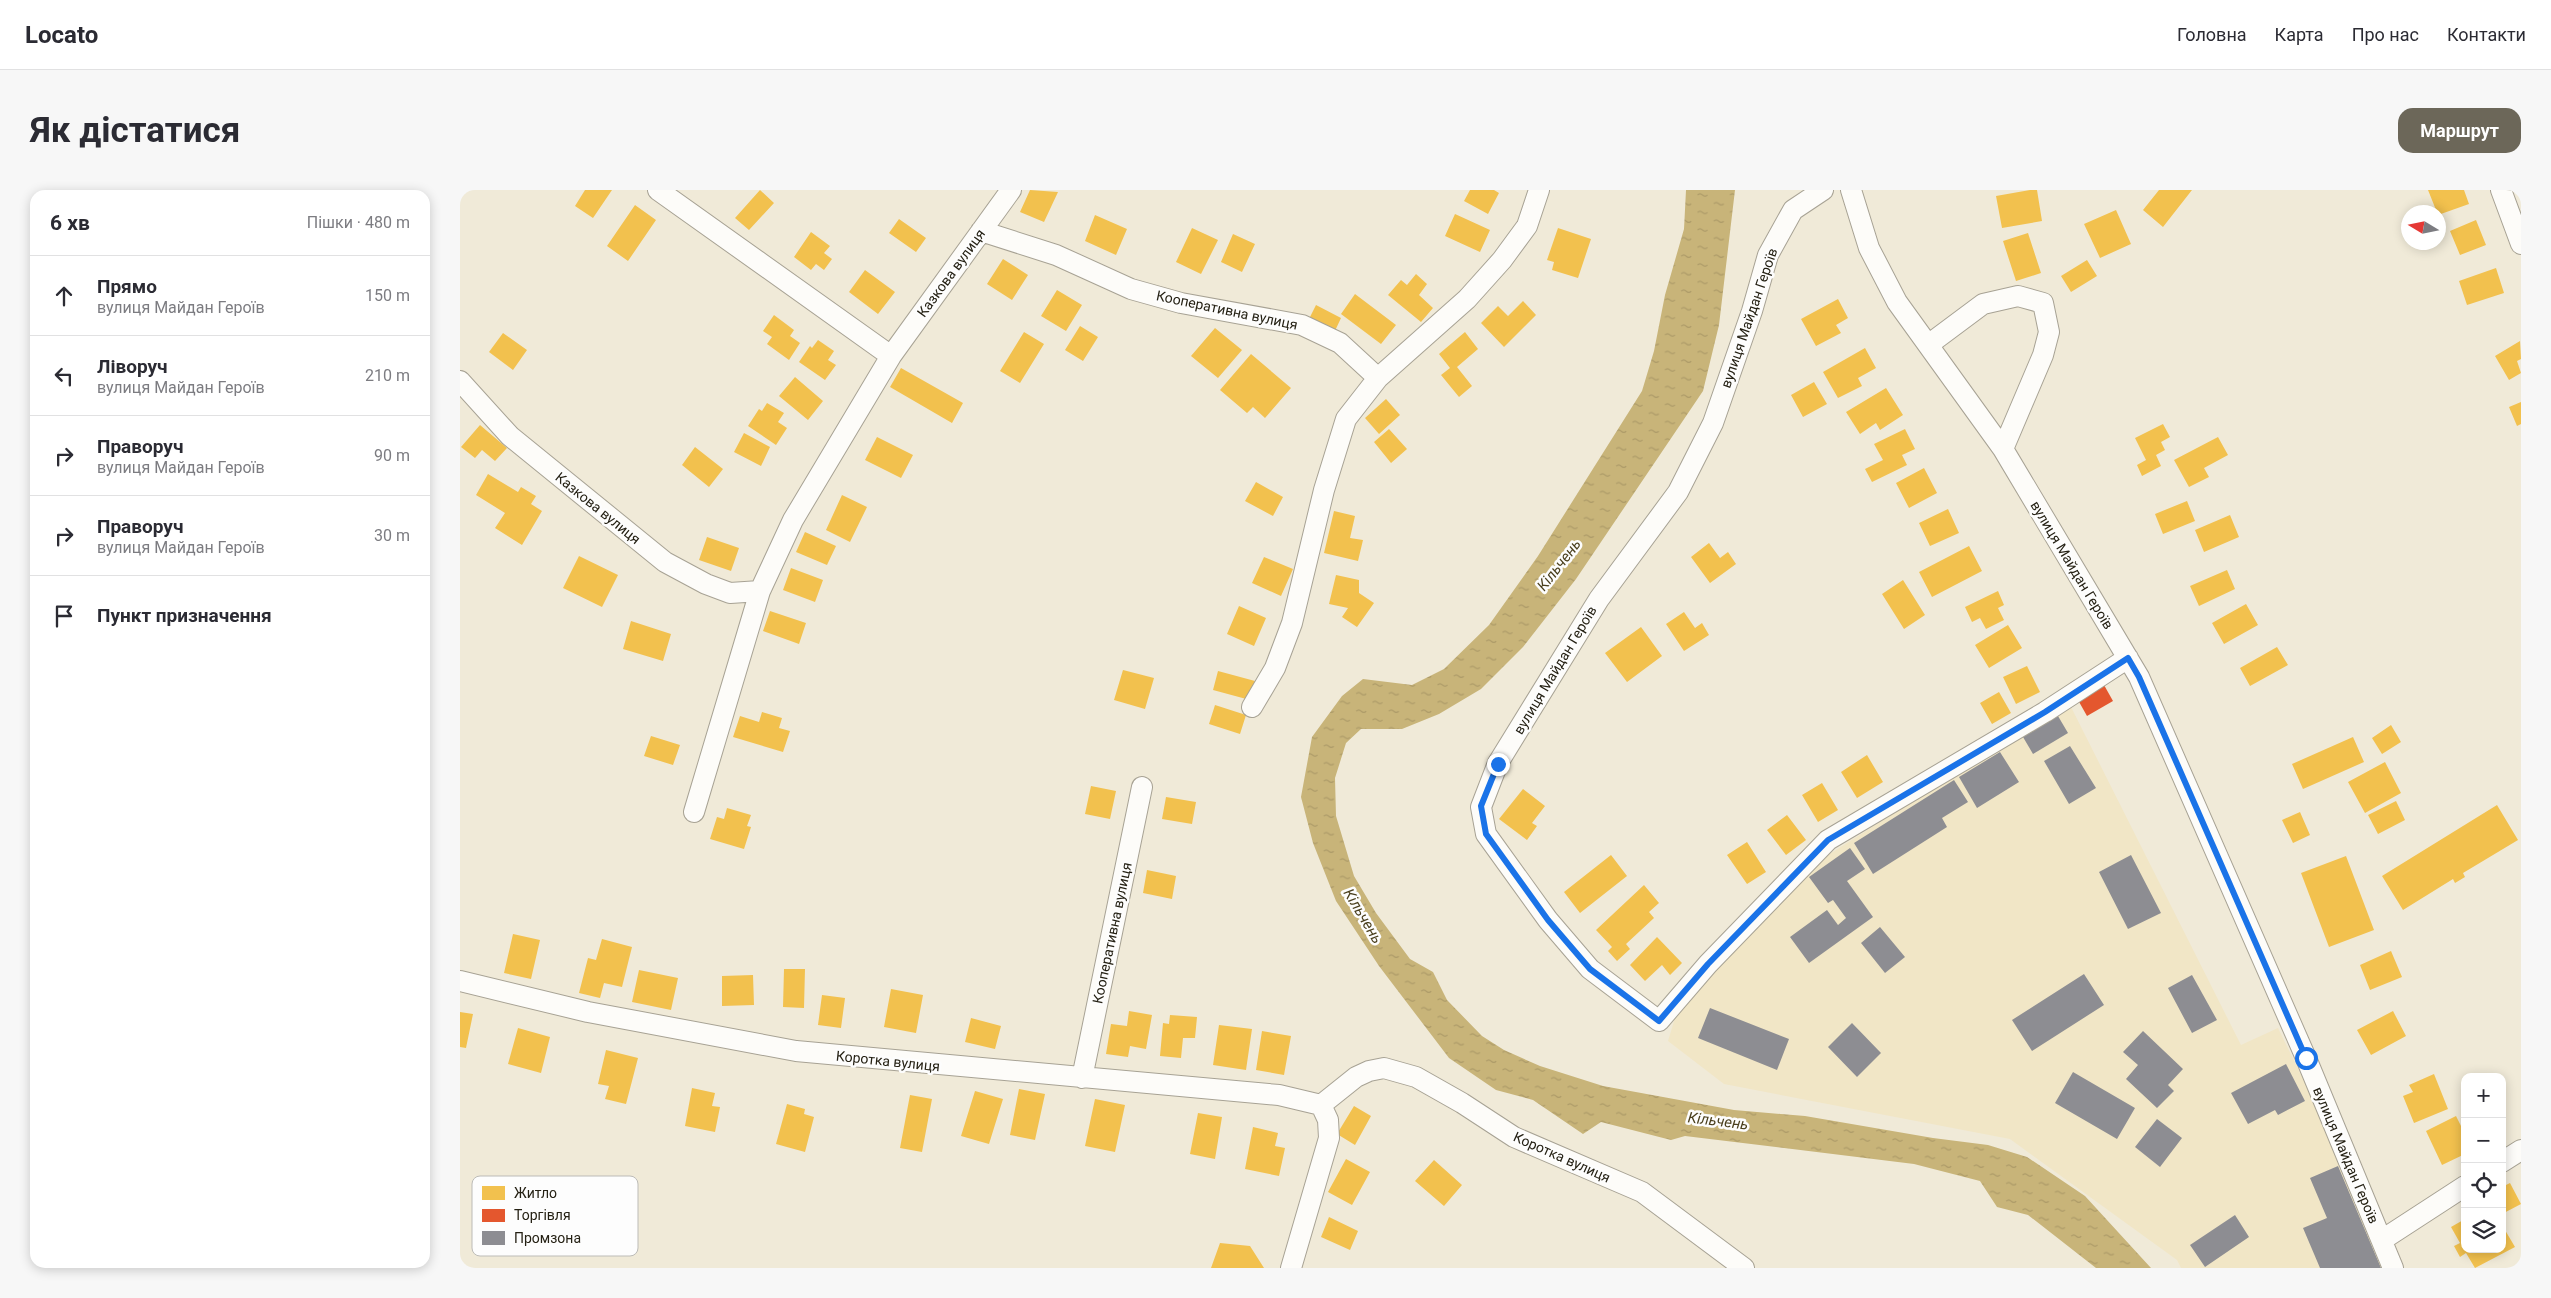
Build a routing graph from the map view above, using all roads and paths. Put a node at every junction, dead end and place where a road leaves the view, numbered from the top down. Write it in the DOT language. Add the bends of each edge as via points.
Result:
graph roads {
  1 [pos="658,190"];
  2 [pos="1011,190"];
  3 [pos="1540,190"];
  4 [pos="1823,190"];
  5 [pos="1851,190"];
  6 [pos="2501,190"];
  7 [pos="981,231"];
  8 [pos="2521,244"];
  9 [pos="1928,345"];
  10 [pos="891,356"];
  11 [pos="1378,378"];
  12 [pos="460,381"];
  13 [pos="2003,449"];
  14 [pos="760,591"];
  15 [pos="2128,658"];
  16 [pos="1252,707"];
  17 [pos="1142,787"];
  18 [pos="694,812"];
  19 [pos="460,981"];
  20 [pos="1082,1078"];
  21 [pos="1321,1105"];
  22 [pos="2521,1150"];
  23 [pos="2506,1159"];
  24 [pos="2461,1189"];
  25 [pos="2382,1240"];
  26 [pos="1291,1268"];
  27 [pos="1744,1268"];
  28 [pos="2393,1268"];
  1 -- 10 [label="street"];
  2 -- 7 [label="street, Казкова вулиця"];
  3 -- 11 [label="street" via="1527,226 1502,260 1467,299"];
  4 -- 15 [label="street, вулиця Майдан Героїв" via="1794,210 1768,255 1713,424 1678,492 1599,599 1498,764 1481,806 1486,834 1548,920 1590,969 1659,1021 1708,964 1828,840 2045,712"];
  5 -- 9 [label="street, вулиця Майдан Героїв" via="1869,248 1897,302"];
  6 -- 8 [label="street"];
  7 -- 10 [label="street, Казкова вулиця"];
  7 -- 11 [label="street, Кооперативна вулиця" via="1056,255 1131,288 1172,301 1302,325 1340,343"];
  9 -- 13 [label="street, вулиця Майдан Героїв"];
  9 -- 13 [label="street" via="1983,304 2018,296 2044,303 2049,332 2043,355"];
  10 -- 14 [label="street, Казкова вулиця" via="793,520"];
  11 -- 16 [label="street" via="1346,419 1324,490 1292,623 1275,668"];
  12 -- 14 [label="street, Казкова вулиця" via="510,436 665,562 730,593"];
  13 -- 15 [label="street, вулиця Майдан Героїв"];
  14 -- 18 [label="street, Казкова вулиця"];
  15 -- 25 [label="street, вулиця Майдан Героїв" via="2306,1058"];
  17 -- 20 [label="street, Кооперативна вулиця"];
  19 -- 20 [label="street, Коротка вулиця" via="588,1012 796,1051"];
  20 -- 21 [label="street, Коротка вулиця" via="1279,1095"];
  21 -- 26 [label="street" via="1328,1120 1328,1138"];
  21 -- 27 [label="street, Коротка вулиця" via="1369,1070 1384,1068 1416,1077 1514,1137 1642,1192"];
  22 -- 23 [label="street"];
  24 -- 25 [label="street"];
  25 -- 28 [label="street, вулиця Майдан Героїв"];
}
